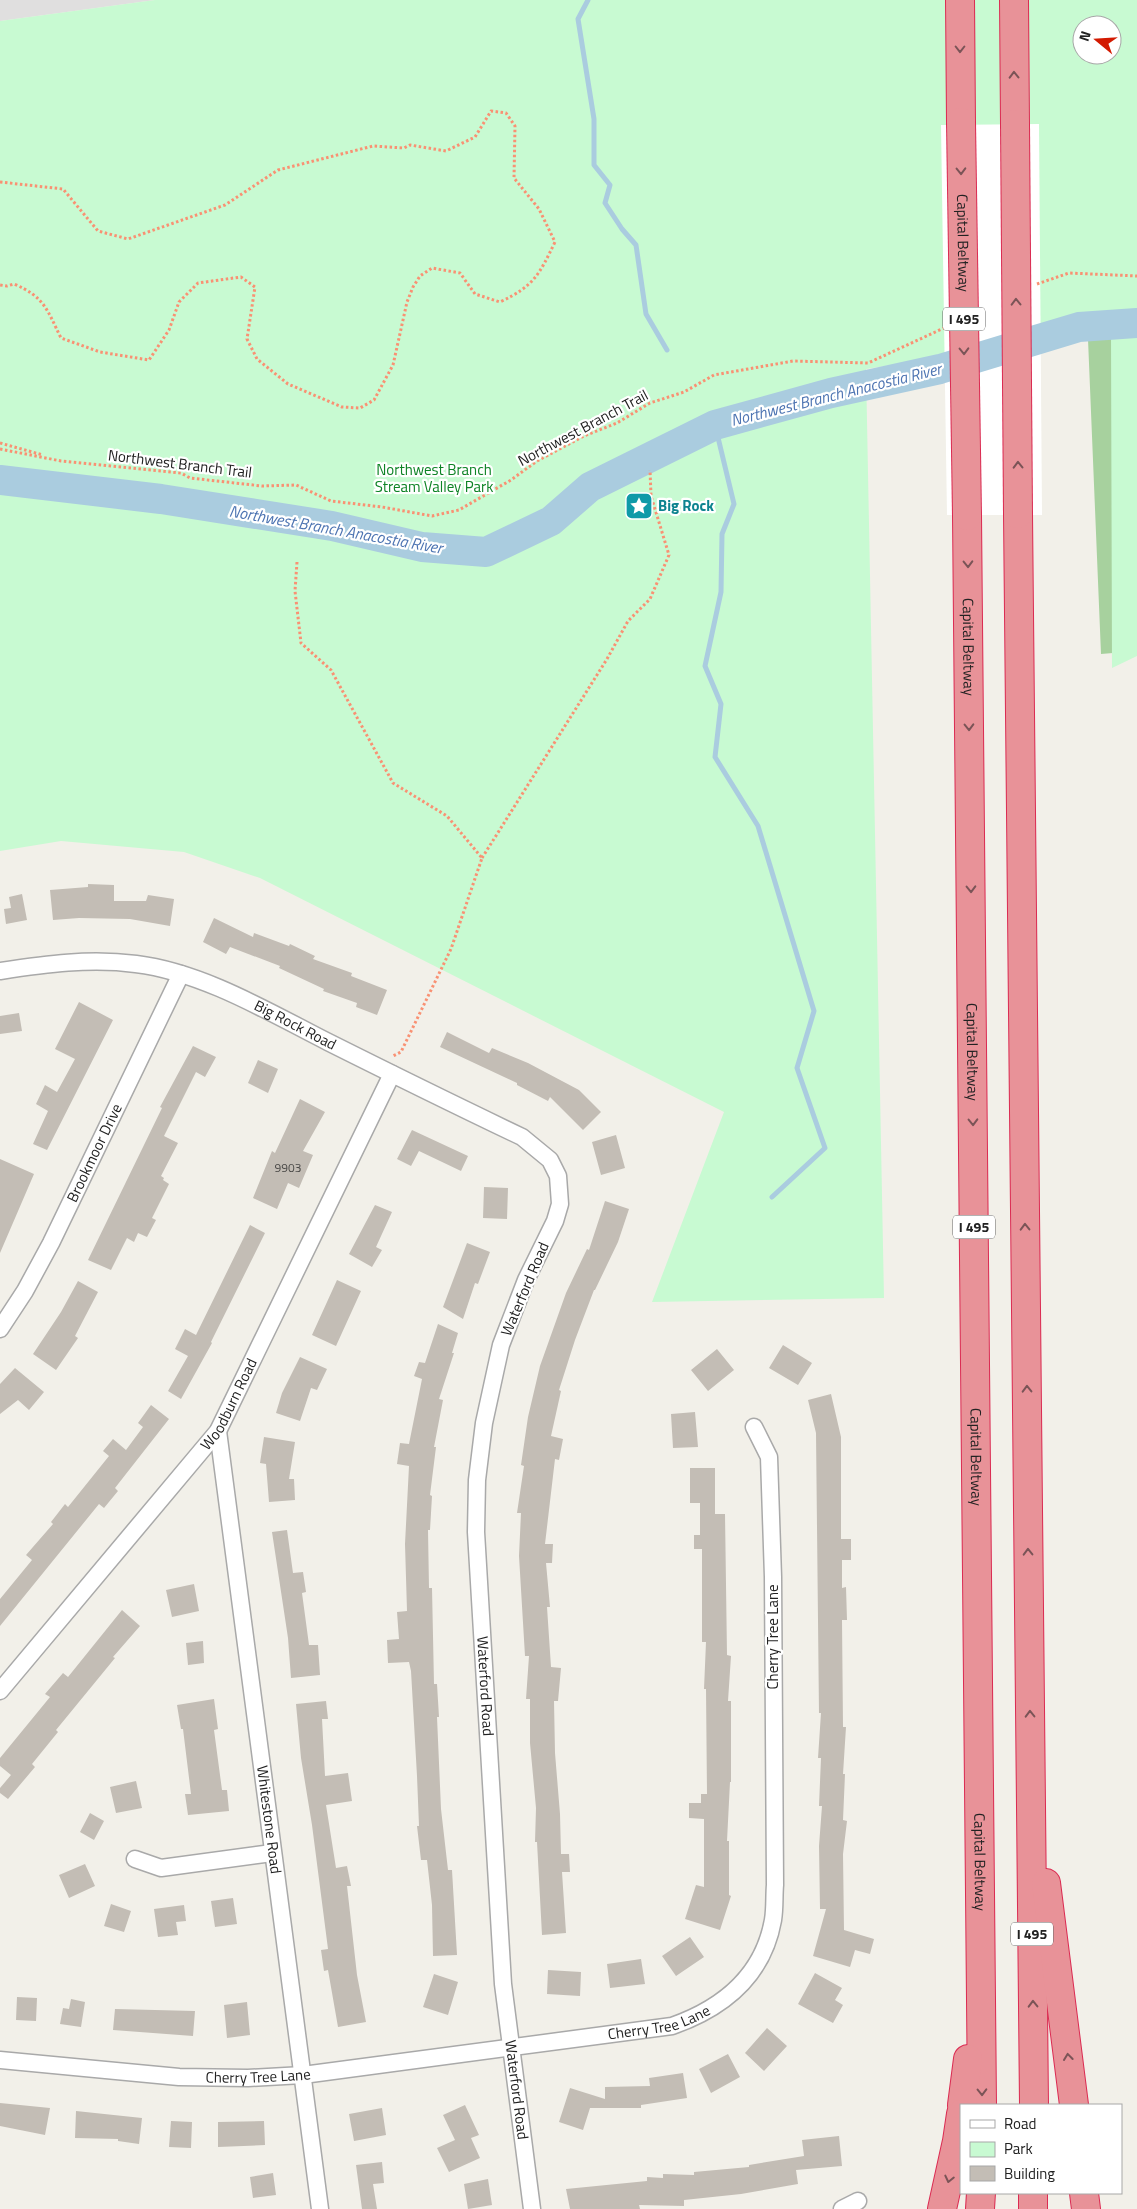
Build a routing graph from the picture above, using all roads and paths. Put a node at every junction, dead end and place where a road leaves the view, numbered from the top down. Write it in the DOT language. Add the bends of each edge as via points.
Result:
graph roads {
  1 [pos="960,0"];
  2 [pos="1014,0"];
  3 [pos="0,182"];
  4 [pos="1137,276"];
  5 [pos="0,285"];
  6 [pos="1035,285"];
  7 [pos="945,327"];
  8 [pos="0,443"];
  9 [pos="0,449"];
  10 [pos="61,461"];
  11 [pos="650,470"];
  12 [pos="297,562"];
  13 [pos="482,858"];
  14 [pos="0,971"];
  15 [pos="181,974"];
  16 [pos="386,1071"];
  17 [pos="558,1176"];
  18 [pos="0,1329"];
  19 [pos="754,1426"];
  20 [pos="218,1431"];
  21 [pos="0,1692"];
  22 [pos="1030,1763"];
  23 [pos="272,1853"];
  24 [pos="135,1859"];
  25 [pos="981,1938"];
  26 [pos="510,2048"];
  27 [pos="0,2060"];
  28 [pos="303,2075"];
  29 [pos="962,2104"];
  30 [pos="982,2104"];
  31 [pos="1034,2104"];
  32 [pos="1074,2104"];
  33 [pos="960,2121"];
  34 [pos="981,2194"];
  35 [pos="1033,2194"];
  36 [pos="1084,2194"];
  37 [pos="858,2201"];
  38 [pos="320,2209"];
  39 [pos="532,2209"];
  40 [pos="842,2209"];
  41 [pos="942,2209"];
  42 [pos="980,2209"];
  43 [pos="1033,2209"];
  44 [pos="1086,2209"];
  1 -- 25 [label="highway, Capital Beltway / I 495, one-way, bridge"];
  22 -- 2 [label="highway, I 495, one-way, bridge"];
  3 -- 5 [label="path" via="63,189 98,231 128,239 225,205 278,170 373,146 404,148 410,145 446,151 475,137 491,111 506,113 515,126 514,178 539,209 555,242 540,273 521,292 500,302 475,294 460,273 432,268 420,276 408,302 393,365 374,400 360,408 342,406 288,384 257,359 247,339 255,288 241,277 198,283 180,302 169,330 149,360 100,352 61,338 44,303 35,295 14,284"];
  4 -- 6 [label="path" via="1068,273"];
  7 -- 10 [label="path, Northwest Branch Trail" via="868,364 793,361 714,375 684,392 650,403 617,423 576,440 459,510 432,516 331,501 296,485 262,486 190,478 181,473"];
  8 -- 10 [label="path"];
  9 -- 10 [label="path, Northwest Branch Trail"];
  11 -- 13 [label="path" via="651,496 669,554 654,590 650,599 628,621"];
  12 -- 13 [label="path" via="295,591 301,644 330,670 393,783 447,816"];
  13 -- 16 [label="path" via="447,958 401,1052 387,1058"];
  14 -- 15 [label="street, Big Rock Road" via="96,960 137,964"];
  15 -- 16 [label="street, Big Rock Road" via="242,998"];
  15 -- 18 [label="street, Brookmoor Drive" via="51,1243"];
  16 -- 17 [label="street, Big Rock Road" via="522,1137 550,1160"];
  16 -- 20 [label="street, Woodburn Road"];
  17 -- 26 [label="street, Waterford Road" via="560,1204 555,1221 526,1280 501,1345 484,1422 477,1480 480,1618 503,1984"];
  19 -- 26 [label="street, Cherry Tree Lane" via="769,1457 773,1577 775,1885 773,1920 764,1947 751,1972 736,1989 718,2005 696,2017 672,2026"];
  20 -- 21 [label="street, Woodburn Road"];
  20 -- 23 [label="street, Whitestone Road"];
  31 -- 22 [label="highway, I 495, one-way"];
  32 -- 22 [label="highway, one-way"];
  23 -- 24 [label="street" via="161,1868"];
  23 -- 28 [label="street, Whitestone Road"];
  25 -- 29 [label="highway"];
  25 -- 30 [label="highway, Capital Beltway / I 495, one-way"];
  26 -- 28 [label="street, Cherry Tree Lane"];
  26 -- 39 [label="street, Waterford Road"];
  27 -- 28 [label="street, Cherry Tree Lane" via="179,2078"];
  28 -- 38 [label="street, Whitestone Road"];
  33 -- 41 [label="highway, one-way"];
  34 -- 42 [label="highway"];
  35 -- 43 [label="highway"];
  36 -- 44 [label="highway"];
  37 -- 40 [label="street"];
}
